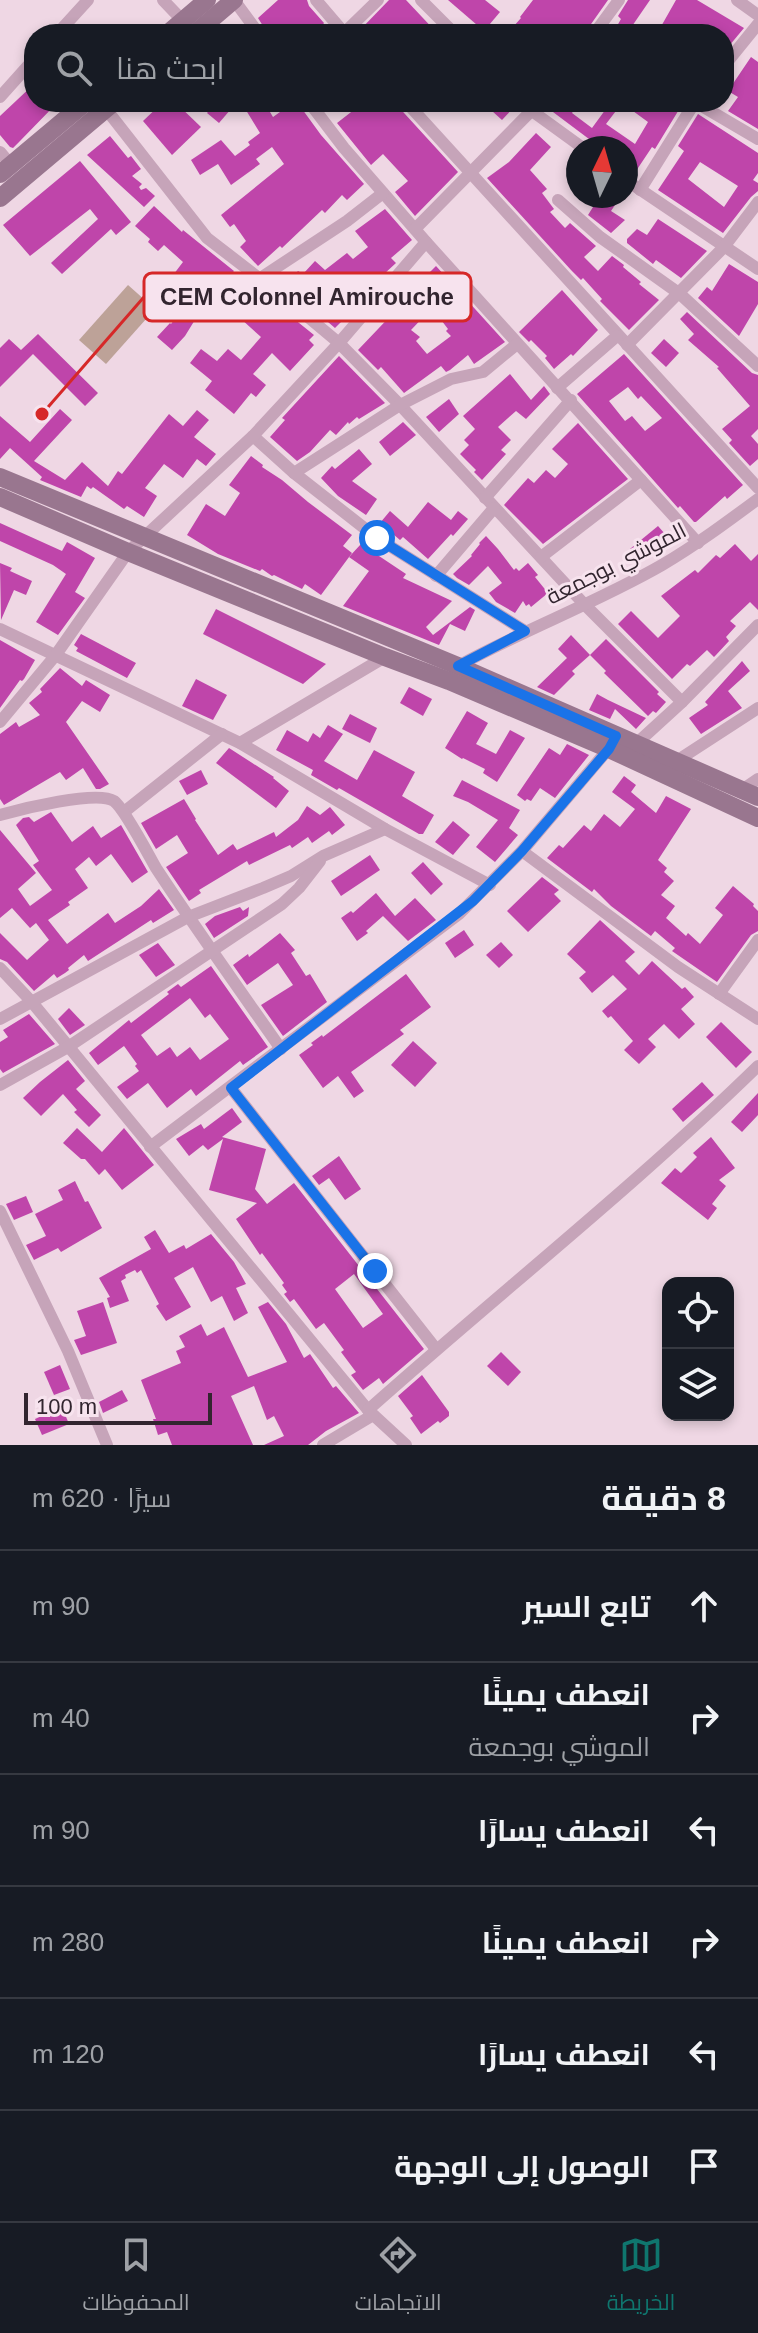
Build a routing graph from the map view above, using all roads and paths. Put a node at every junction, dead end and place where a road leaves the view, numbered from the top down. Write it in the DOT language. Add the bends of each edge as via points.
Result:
graph roads {
  1 [pos="88,0"];
  2 [pos="163,0"];
  3 [pos="207,0"];
  4 [pos="234,0"];
  5 [pos="316,0"];
  6 [pos="378,0"];
  7 [pos="421,0"];
  8 [pos="619,0"];
  9 [pos="737,0"];
  10 [pos="758,15"];
  11 [pos="66,24"];
  12 [pos="185,24"];
  13 [pos="190,24"];
  14 [pos="193,24"];
  15 [pos="252,24"];
  16 [pos="336,24"];
  17 [pos="355,24"];
  18 [pos="445,24"];
  19 [pos="601,24"];
  20 [pos="758,24"];
  21 [pos="734,54"];
  22 [pos="24,70"];
  23 [pos="0,97"];
  24 [pos="73,112"];
  25 [pos="102,112"];
  26 [pos="115,112"];
  27 [pos="317,112"];
  28 [pos="415,112"];
  29 [pos="526,112"];
  30 [pos="540,112"];
  31 [pos="689,112"];
  32 [pos="712,112"];
  33 [pos="569,136"];
  34 [pos="758,139"];
  35 [pos="4,164"];
  36 [pos="470,174"];
  37 [pos="640,190"];
  38 [pos="383,193"];
  39 [pos="0,198"];
  40 [pos="558,200"];
  41 [pos="758,202"];
  42 [pos="415,229"];
  43 [pos="426,242"];
  44 [pos="724,247"];
  45 [pos="758,269"];
  46 [pos="259,279"];
  47 [pos="680,294"];
  48 [pos="622,340"];
  49 [pos="339,343"];
  50 [pos="517,344"];
  51 [pos="758,366"];
  52 [pos="557,388"];
  53 [pos="571,400"];
  54 [pos="400,405"];
  55 [pos="253,436"];
  56 [pos="294,473"];
  57 [pos="0,477"];
  58 [pos="641,480"];
  59 [pos="758,488"];
  60 [pos="0,497"];
  61 [pos="485,498"];
  62 [pos="758,499"];
  63 [pos="494,508"];
  64 [pos="143,536"];
  65 [pos="698,543"];
  66 [pos="128,552"];
  67 [pos="541,557"];
  68 [pos="436,576"];
  69 [pos="584,604"];
  70 [pos="758,625"];
  71 [pos="0,629"];
  72 [pos="525,631"];
  73 [pos="55,656"];
  74 [pos="385,657"];
  75 [pos="454,673"];
  76 [pos="682,702"];
  77 [pos="758,708"];
  78 [pos="0,722"];
  79 [pos="222,734"];
  80 [pos="612,742"];
  81 [pos="240,743"];
  82 [pos="636,744"];
  83 [pos="675,762"];
  84 [pos="758,779"];
  85 [pos="750,793"];
  86 [pos="124,812"];
  87 [pos="0,815"];
  88 [pos="758,818"];
  89 [pos="385,829"];
  90 [pos="522,851"];
  91 [pos="323,856"];
  92 [pos="490,885"];
  93 [pos="188,917"];
  94 [pos="758,940"];
  95 [pos="213,952"];
  96 [pos="0,968"];
  97 [pos="719,994"];
  98 [pos="31,1001"];
  99 [pos="0,1019"];
  100 [pos="758,1019"];
  101 [pos="68,1047"];
  102 [pos="281,1049"];
  103 [pos="758,1066"];
  104 [pos="0,1085"];
  105 [pos="231,1088"];
  106 [pos="150,1147"];
  107 [pos="0,1211"];
  108 [pos="436,1349"];
  109 [pos="370,1412"];
  110 [pos="107,1445"];
  111 [pos="323,1445"];
  112 [pos="406,1445"];
  1 -- 11 [label="street"];
  2 -- 12 [label="street"];
  3 -- 13 [label="main road"];
  4 -- 14 [label="main road"];
  4 -- 15 [label="street"];
  5 -- 16 [label="street"];
  6 -- 17 [label="street"];
  7 -- 18 [label="street"];
  8 -- 19 [label="street"];
  9 -- 10 [label="street"];
  20 -- 21 [label="street"];
  22 -- 23 [label="street"];
  24 -- 35 [label="main road"];
  25 -- 39 [label="main road"];
  26 -- 46 [label="street" via="207,238"];
  27 -- 38 [label="street"];
  28 -- 36 [label="street"];
  29 -- 36 [label="street"];
  30 -- 33 [label="street"];
  31 -- 37 [label="street"];
  32 -- 34 [label="street"];
  36 -- 42 [label="street"];
  36 -- 48 [label="street"];
  37 -- 44 [label="street"];
  38 -- 42 [label="street"];
  38 -- 46 [label="street"];
  40 -- 47 [label="street"];
  41 -- 44 [label="street"];
  42 -- 43 [label="street"];
  43 -- 49 [label="street"];
  43 -- 50 [label="street"];
  44 -- 45 [label="street"];
  44 -- 47 [label="street"];
  46 -- 49 [label="street"];
  47 -- 48 [label="street"];
  47 -- 51 [label="street"];
  48 -- 52 [label="street"];
  48 -- 59 [label="street"];
  49 -- 54 [label="street"];
  49 -- 55 [label="street"];
  50 -- 52 [label="street"];
  50 -- 54 [label="street" via="483,372 451,379"];
  52 -- 53 [label="street"];
  53 -- 58 [label="street"];
  53 -- 61 [label="street"];
  54 -- 56 [label="street"];
  54 -- 61 [label="street"];
  55 -- 56 [label="street"];
  55 -- 64 [label="street"];
  56 -- 68 [label="street"];
  57 -- 64 [label="main road"];
  58 -- 65 [label="street"];
  58 -- 67 [label="street"];
  60 -- 66 [label="main road"];
  61 -- 63 [label="street"];
  62 -- 65 [label="street, الموشي بوجمعة"];
  63 -- 67 [label="street"];
  63 -- 68 [label="street"];
  64 -- 66 [label="street"];
  64 -- 75 [label="main road"];
  65 -- 69 [label="street, الموشي بوجمعة"];
  66 -- 73 [label="street"];
  66 -- 74 [label="main road"];
  67 -- 69 [label="street"];
  68 -- 72 [label="street"];
  69 -- 72 [label="street, الموشي بوجمعة"];
  69 -- 76 [label="street"];
  70 -- 76 [label="street"];
  71 -- 73 [label="street"];
  72 -- 75 [label="street, الموشي بوجمعة"];
  73 -- 78 [label="street"];
  73 -- 79 [label="street"];
  74 -- 75 [label="main road"];
  74 -- 81 [label="street"];
  75 -- 80 [label="main road"];
  76 -- 82 [label="street"];
  77 -- 83 [label="street"];
  79 -- 81 [label="street"];
  79 -- 86 [label="street"];
  80 -- 82 [label="main road"];
  80 -- 88 [label="main road"];
  80 -- 90 [label="street"];
  81 -- 89 [label="street"];
  82 -- 83 [label="main road"];
  83 -- 85 [label="main road"];
  84 -- 85 [label="street"];
  86 -- 87 [label="street" via="103,797"];
  86 -- 93 [label="street"];
  89 -- 91 [label="street"];
  89 -- 92 [label="street"];
  90 -- 92 [label="street"];
  90 -- 97 [label="street"];
  91 -- 93 [label="street" via="291,876"];
  91 -- 95 [label="street" via="282,904"];
  92 -- 102 [label="street"];
  93 -- 95 [label="street"];
  93 -- 98 [label="street"];
  94 -- 97 [label="street"];
  95 -- 101 [label="street"];
  95 -- 102 [label="street"];
  96 -- 98 [label="street"];
  97 -- 100 [label="street"];
  98 -- 99 [label="street"];
  98 -- 101 [label="street"];
  101 -- 104 [label="street"];
  101 -- 106 [label="street"];
  102 -- 105 [label="street"];
  103 -- 108 [label="street" via="587,1222"];
  105 -- 106 [label="street"];
  105 -- 108 [label="street"];
  106 -- 109 [label="street"];
  107 -- 110 [label="street"];
  108 -- 109 [label="street"];
  109 -- 111 [label="street"];
  109 -- 112 [label="street"];
}
